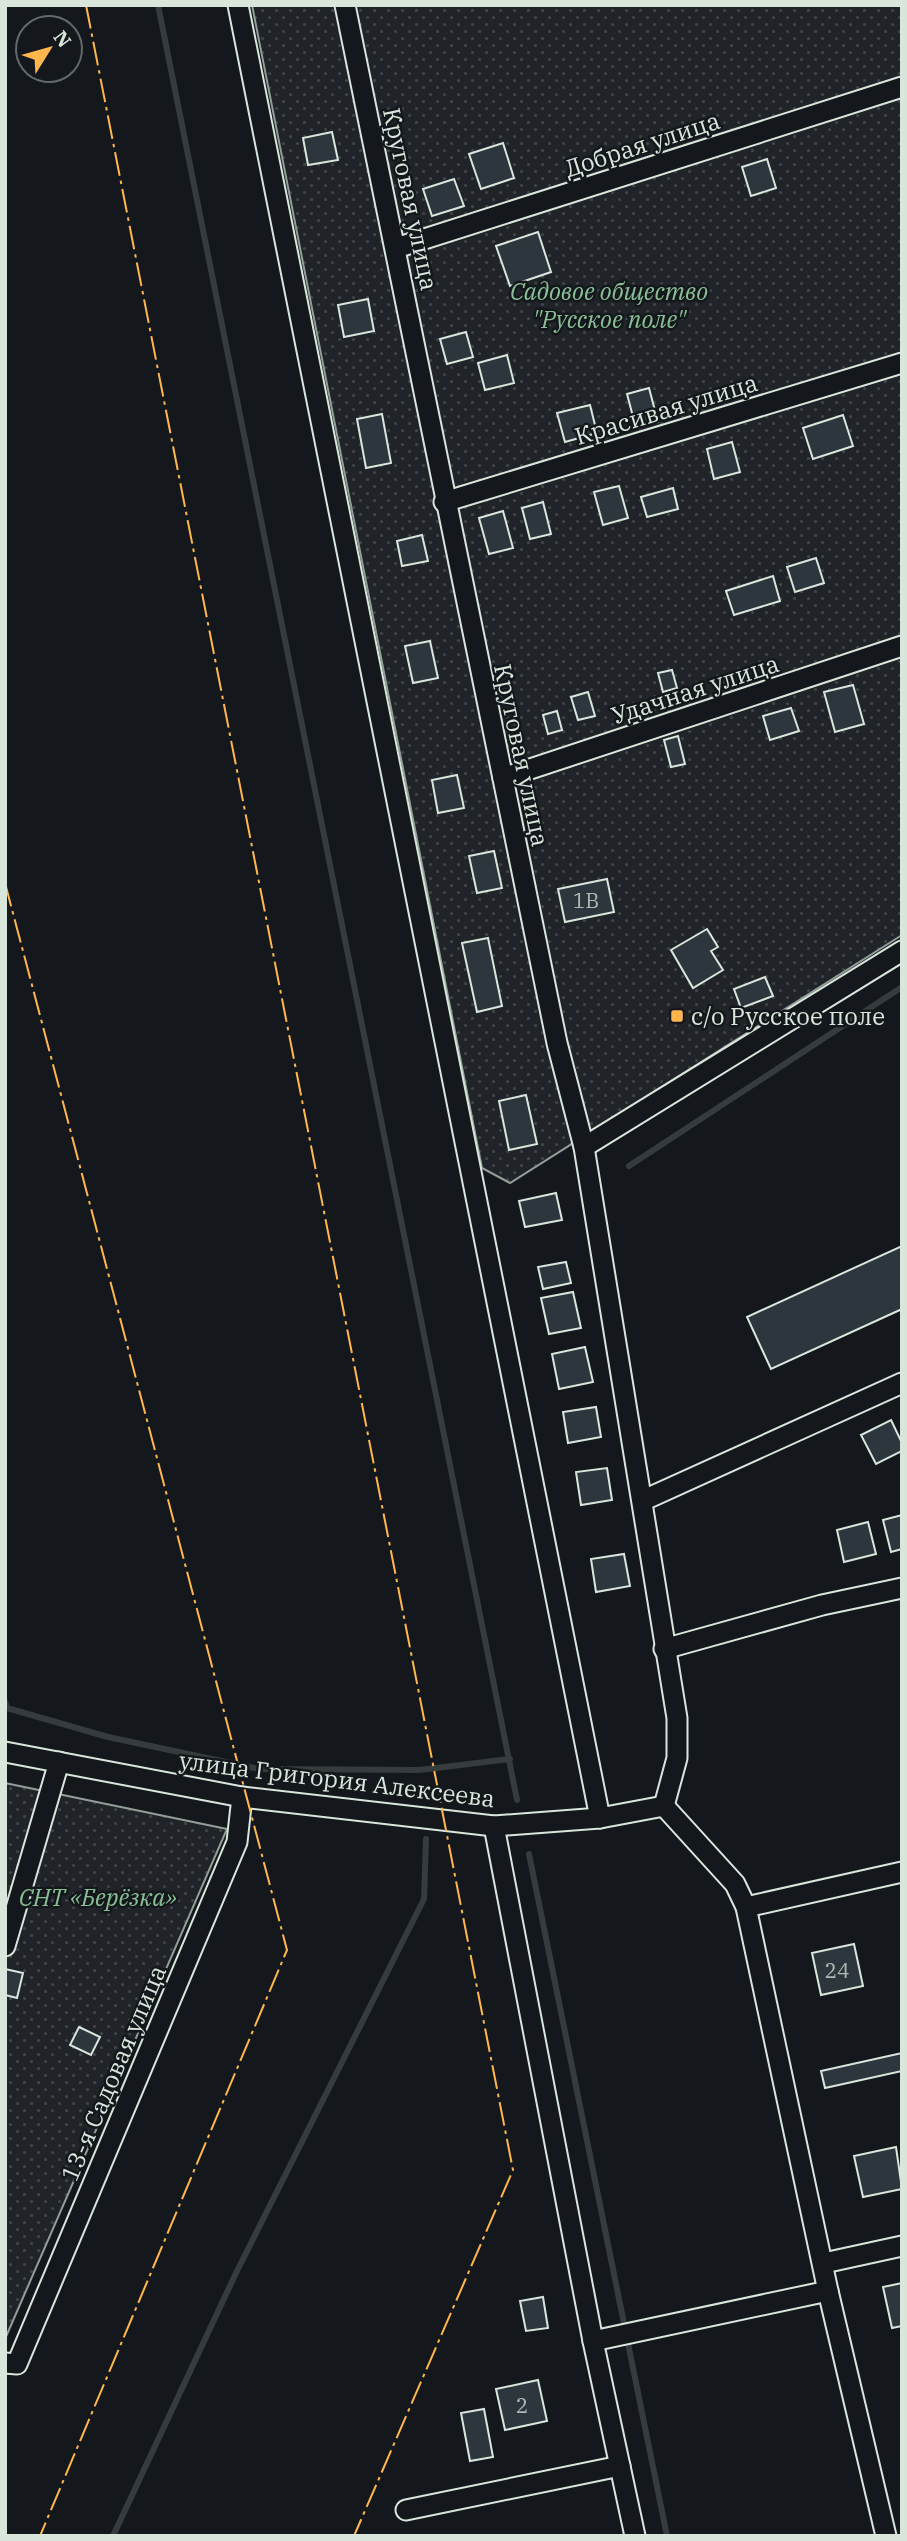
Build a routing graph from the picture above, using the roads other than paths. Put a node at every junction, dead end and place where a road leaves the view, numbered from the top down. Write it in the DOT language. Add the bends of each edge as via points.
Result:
graph roads {
  1 [pos="238,5"];
  2 [pos="345,5"];
  3 [pos="902,87"];
  4 [pos="396,248"];
  5 [pos="902,363"];
  6 [pos="444,502"];
  7 [pos="902,646"];
  8 [pos="503,778"];
  9 [pos="902,951"];
  10 [pos="584,1147"];
  11 [pos="902,1383"];
  12 [pos="644,1500"];
  13 [pos="902,1588"];
  14 [pos="664,1649"];
  15 [pos="5,1752"];
  16 [pos="59,1762"];
  17 [pos="243,1797"];
  18 [pos="664,1806"];
  19 [pos="600,1818"];
  20 [pos="494,1826"];
  21 [pos="902,1872"];
  22 [pos="746,1907"];
  23 [pos="5,1946"];
  24 [pos="902,2246"];
  25 [pos="824,2263"];
  26 [pos="828,2291"];
  27 [pos="593,2341"];
  28 [pos="11,2363"];
  29 [pos="620,2466"];
  30 [pos="406,2510"];
  31 [pos="635,2536"];
  32 [pos="886,2536"];
  1 -- 19 [label="street"];
  2 -- 4 [label="street, Круговая улица"];
  3 -- 4 [label="street, Добрая улица"];
  4 -- 6 [label="street, Круговая улица"];
  5 -- 6 [label="street, Красивая улица"];
  6 -- 8 [label="street, Круговая улица"];
  7 -- 8 [label="street, Удачная улица"];
  8 -- 10 [label="street, Круговая улица" via="556,1043"];
  9 -- 10 [label="street"];
  10 -- 12 [label="street, Круговая улица"];
  11 -- 12 [label="street"];
  12 -- 14 [label="street, Круговая улица"];
  13 -- 14 [label="street"];
  14 -- 18 [label="street, Круговая улица" via="677,1718 677,1758"];
  15 -- 16 [label="street, улица Григория Алексеева"];
  16 -- 17 [label="street, улица Григория Алексеева"];
  16 -- 23 [label="street"];
  17 -- 20 [label="street, улица Григория Алексеева"];
  17 -- 28 [label="street, 13-я Садовая улица" via="237,1842"];
  18 -- 19 [label="street, улица Григория Алексеева"];
  18 -- 22 [label="street" via="735,1884"];
  19 -- 20 [label="street, улица Григория Алексеева"];
  20 -- 27 [label="street"];
  21 -- 22 [label="street"];
  22 -- 25 [label="street"];
  24 -- 25 [label="street"];
  25 -- 26 [label="street"];
  26 -- 27 [label="street"];
  26 -- 32 [label="street"];
  27 -- 29 [label="street"];
  29 -- 30 [label="street"];
  29 -- 31 [label="street"];
}
